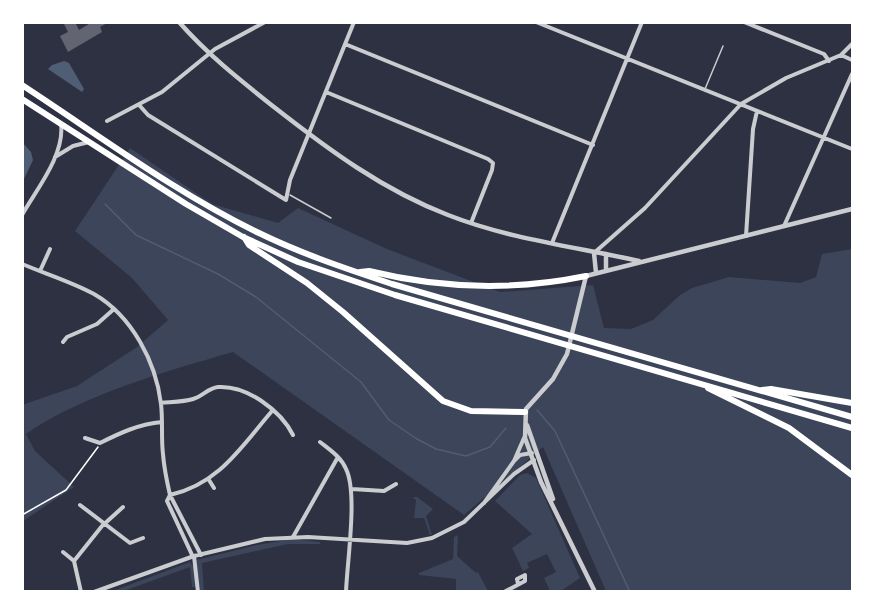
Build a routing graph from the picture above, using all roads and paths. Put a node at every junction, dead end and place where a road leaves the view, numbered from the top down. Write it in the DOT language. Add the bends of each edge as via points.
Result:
graph roads {
  1 [pos="179,22"];
  2 [pos="265,22"];
  3 [pos="354,22"];
  4 [pos="536,22"];
  5 [pos="642,22"];
  6 [pos="744,22"];
  7 [pos="345,44"];
  8 [pos="852,44"];
  9 [pos="723,46"];
  10 [pos="208,55"];
  11 [pos="841,55"];
  12 [pos="628,59"];
  13 [pos="852,60"];
  14 [pos="829,61"];
  15 [pos="852,74"];
  16 [pos="22,86"];
  17 [pos="705,90"];
  18 [pos="326,92"];
  19 [pos="22,99"];
  20 [pos="741,104"];
  21 [pos="140,106"];
  22 [pos="756,111"];
  23 [pos="107,121"];
  24 [pos="60,124"];
  25 [pos="309,134"];
  26 [pos="825,138"];
  27 [pos="89,142"];
  28 [pos="593,145"];
  29 [pos="852,149"];
  30 [pos="55,157"];
  31 [pos="289,195"];
  32 [pos="852,209"];
  33 [pos="22,215"];
  34 [pos="332,218"];
  35 [pos="471,223"];
  36 [pos="784,226"];
  37 [pos="746,236"];
  38 [pos="243,237"];
  39 [pos="552,243"];
  40 [pos="50,249"];
  41 [pos="594,253"];
  42 [pos="606,254"];
  43 [pos="642,262"];
  44 [pos="22,264"];
  45 [pos="606,270"];
  46 [pos="40,271"];
  47 [pos="357,272"];
  48 [pos="596,273"];
  49 [pos="586,276"];
  50 [pos="114,309"];
  51 [pos="63,342"];
  52 [pos="706,385"];
  53 [pos="760,390"];
  54 [pos="161,403"];
  55 [pos="852,403"];
  56 [pos="272,411"];
  57 [pos="525,412"];
  58 [pos="852,417"];
  59 [pos="162,422"];
  60 [pos="526,424"];
  61 [pos="852,428"];
  62 [pos="293,435"];
  63 [pos="85,438"];
  64 [pos="525,438"];
  65 [pos="320,442"];
  66 [pos="100,443"];
  67 [pos="528,453"];
  68 [pos="538,454"];
  69 [pos="338,457"];
  70 [pos="514,461"];
  71 [pos="533,463"];
  72 [pos="852,475"];
  73 [pos="209,480"];
  74 [pos="396,484"];
  75 [pos="214,488"];
  76 [pos="352,489"];
  77 [pos="170,495"];
  78 [pos="80,505"];
  79 [pos="482,506"];
  80 [pos="123,507"];
  81 [pos="555,507"];
  82 [pos="22,515"];
  83 [pos="105,524"];
  84 [pos="292,537"];
  85 [pos="144,538"];
  86 [pos="349,540"];
  87 [pos="63,552"];
  88 [pos="201,555"];
  89 [pos="193,557"];
  90 [pos="74,561"];
  91 [pos="518,584"];
  92 [pos="81,591"];
  93 [pos="94,591"];
  94 [pos="198,591"];
  95 [pos="265,591"];
  96 [pos="276,591"];
  97 [pos="346,591"];
  98 [pos="504,591"];
  99 [pos="595,591"];
  1 -- 10 [label="street"];
  2 -- 10 [label="street"];
  3 -- 7 [label="street"];
  4 -- 12 [label="street"];
  5 -- 12 [label="street"];
  6 -- 14 [label="street" via="824,54"];
  7 -- 18 [label="street"];
  7 -- 28 [label="street"];
  8 -- 11 [label="street"];
  9 -- 17 [label="lane"];
  10 -- 21 [label="street"];
  10 -- 25 [label="street"];
  11 -- 13 [label="street"];
  11 -- 14 [label="street"];
  12 -- 17 [label="street"];
  12 -- 28 [label="street"];
  14 -- 20 [label="street" via="786,78"];
  15 -- 26 [label="street"];
  16 -- 47 [label="highway" via="231,218 277,241"];
  17 -- 20 [label="street"];
  18 -- 25 [label="street"];
  18 -- 35 [label="street" via="488,159 492,170"];
  19 -- 24 [label="highway"];
  20 -- 22 [label="street"];
  20 -- 41 [label="street" via="645,208"];
  21 -- 23 [label="street" via="130,107"];
  21 -- 31 [label="street" via="148,115 286,200"];
  22 -- 26 [label="street"];
  22 -- 37 [label="street"];
  24 -- 27 [label="highway"];
  24 -- 30 [label="street"];
  25 -- 31 [label="street" via="290,180"];
  25 -- 35 [label="street" via="370,178"];
  26 -- 29 [label="street"];
  26 -- 36 [label="street"];
  27 -- 30 [label="street"];
  27 -- 38 [label="highway"];
  28 -- 39 [label="street"];
  30 -- 33 [label="street"];
  31 -- 34 [label="lane"];
  32 -- 36 [label="street"];
  35 -- 39 [label="street"];
  36 -- 37 [label="street"];
  37 -- 43 [label="street"];
  38 -- 52 [label="highway" via="372,289"];
  38 -- 57 [label="highway" via="343,312 443,401 471,411"];
  39 -- 41 [label="street"];
  40 -- 46 [label="street"];
  41 -- 42 [label="street"];
  41 -- 48 [label="street"];
  42 -- 43 [label="street"];
  42 -- 45 [label="street"];
  43 -- 45 [label="street"];
  44 -- 46 [label="street"];
  45 -- 48 [label="street"];
  46 -- 50 [label="street" via="95,294"];
  47 -- 49 [label="highway" via="487,287"];
  47 -- 53 [label="highway"];
  48 -- 49 [label="street"];
  49 -- 57 [label="street" via="562,366"];
  50 -- 51 [label="street" via="97,324"];
  50 -- 54 [label="street" via="148,356"];
  52 -- 61 [label="highway"];
  52 -- 72 [label="highway" via="789,428"];
  53 -- 55 [label="highway"];
  53 -- 58 [label="highway"];
  54 -- 56 [label="street" via="195,399 208,389 227,388 257,397"];
  54 -- 59 [label="street"];
  56 -- 62 [label="street"];
  56 -- 73 [label="street" via="231,462"];
  57 -- 60 [label="street"];
  59 -- 66 [label="street" via="146,423"];
  59 -- 77 [label="street"];
  60 -- 64 [label="street"];
  60 -- 68 [label="street"];
  63 -- 66 [label="street"];
  64 -- 67 [label="street"];
  64 -- 70 [label="street"];
  65 -- 69 [label="street"];
  66 -- 82 [label="path" via="74,482"];
  67 -- 68 [label="street"];
  67 -- 70 [label="street"];
  67 -- 71 [label="street"];
  68 -- 71 [label="street"];
  68 -- 81 [label="street"];
  69 -- 76 [label="street"];
  69 -- 84 [label="street"];
  70 -- 79 [label="street"];
  71 -- 79 [label="street" via="520,469"];
  71 -- 81 [label="street"];
  73 -- 75 [label="street"];
  73 -- 77 [label="street"];
  74 -- 76 [label="street" via="384,491"];
  76 -- 86 [label="street"];
  77 -- 88 [label="street"];
  77 -- 89 [label="street" via="167,501"];
  78 -- 83 [label="street"];
  79 -- 86 [label="street" via="455,528 421,542"];
  80 -- 83 [label="street"];
  81 -- 99 [label="street"];
  83 -- 85 [label="street" via="130,543"];
  83 -- 90 [label="street"];
  84 -- 86 [label="street"];
  84 -- 88 [label="street" via="265,539"];
  86 -- 97 [label="street"];
  87 -- 90 [label="street"];
  88 -- 89 [label="street"];
  89 -- 93 [label="street"];
  89 -- 94 [label="street"];
  90 -- 92 [label="street"];
  91 -- 98 [label="street"];
  95 -- 96 [label="street"];
}
